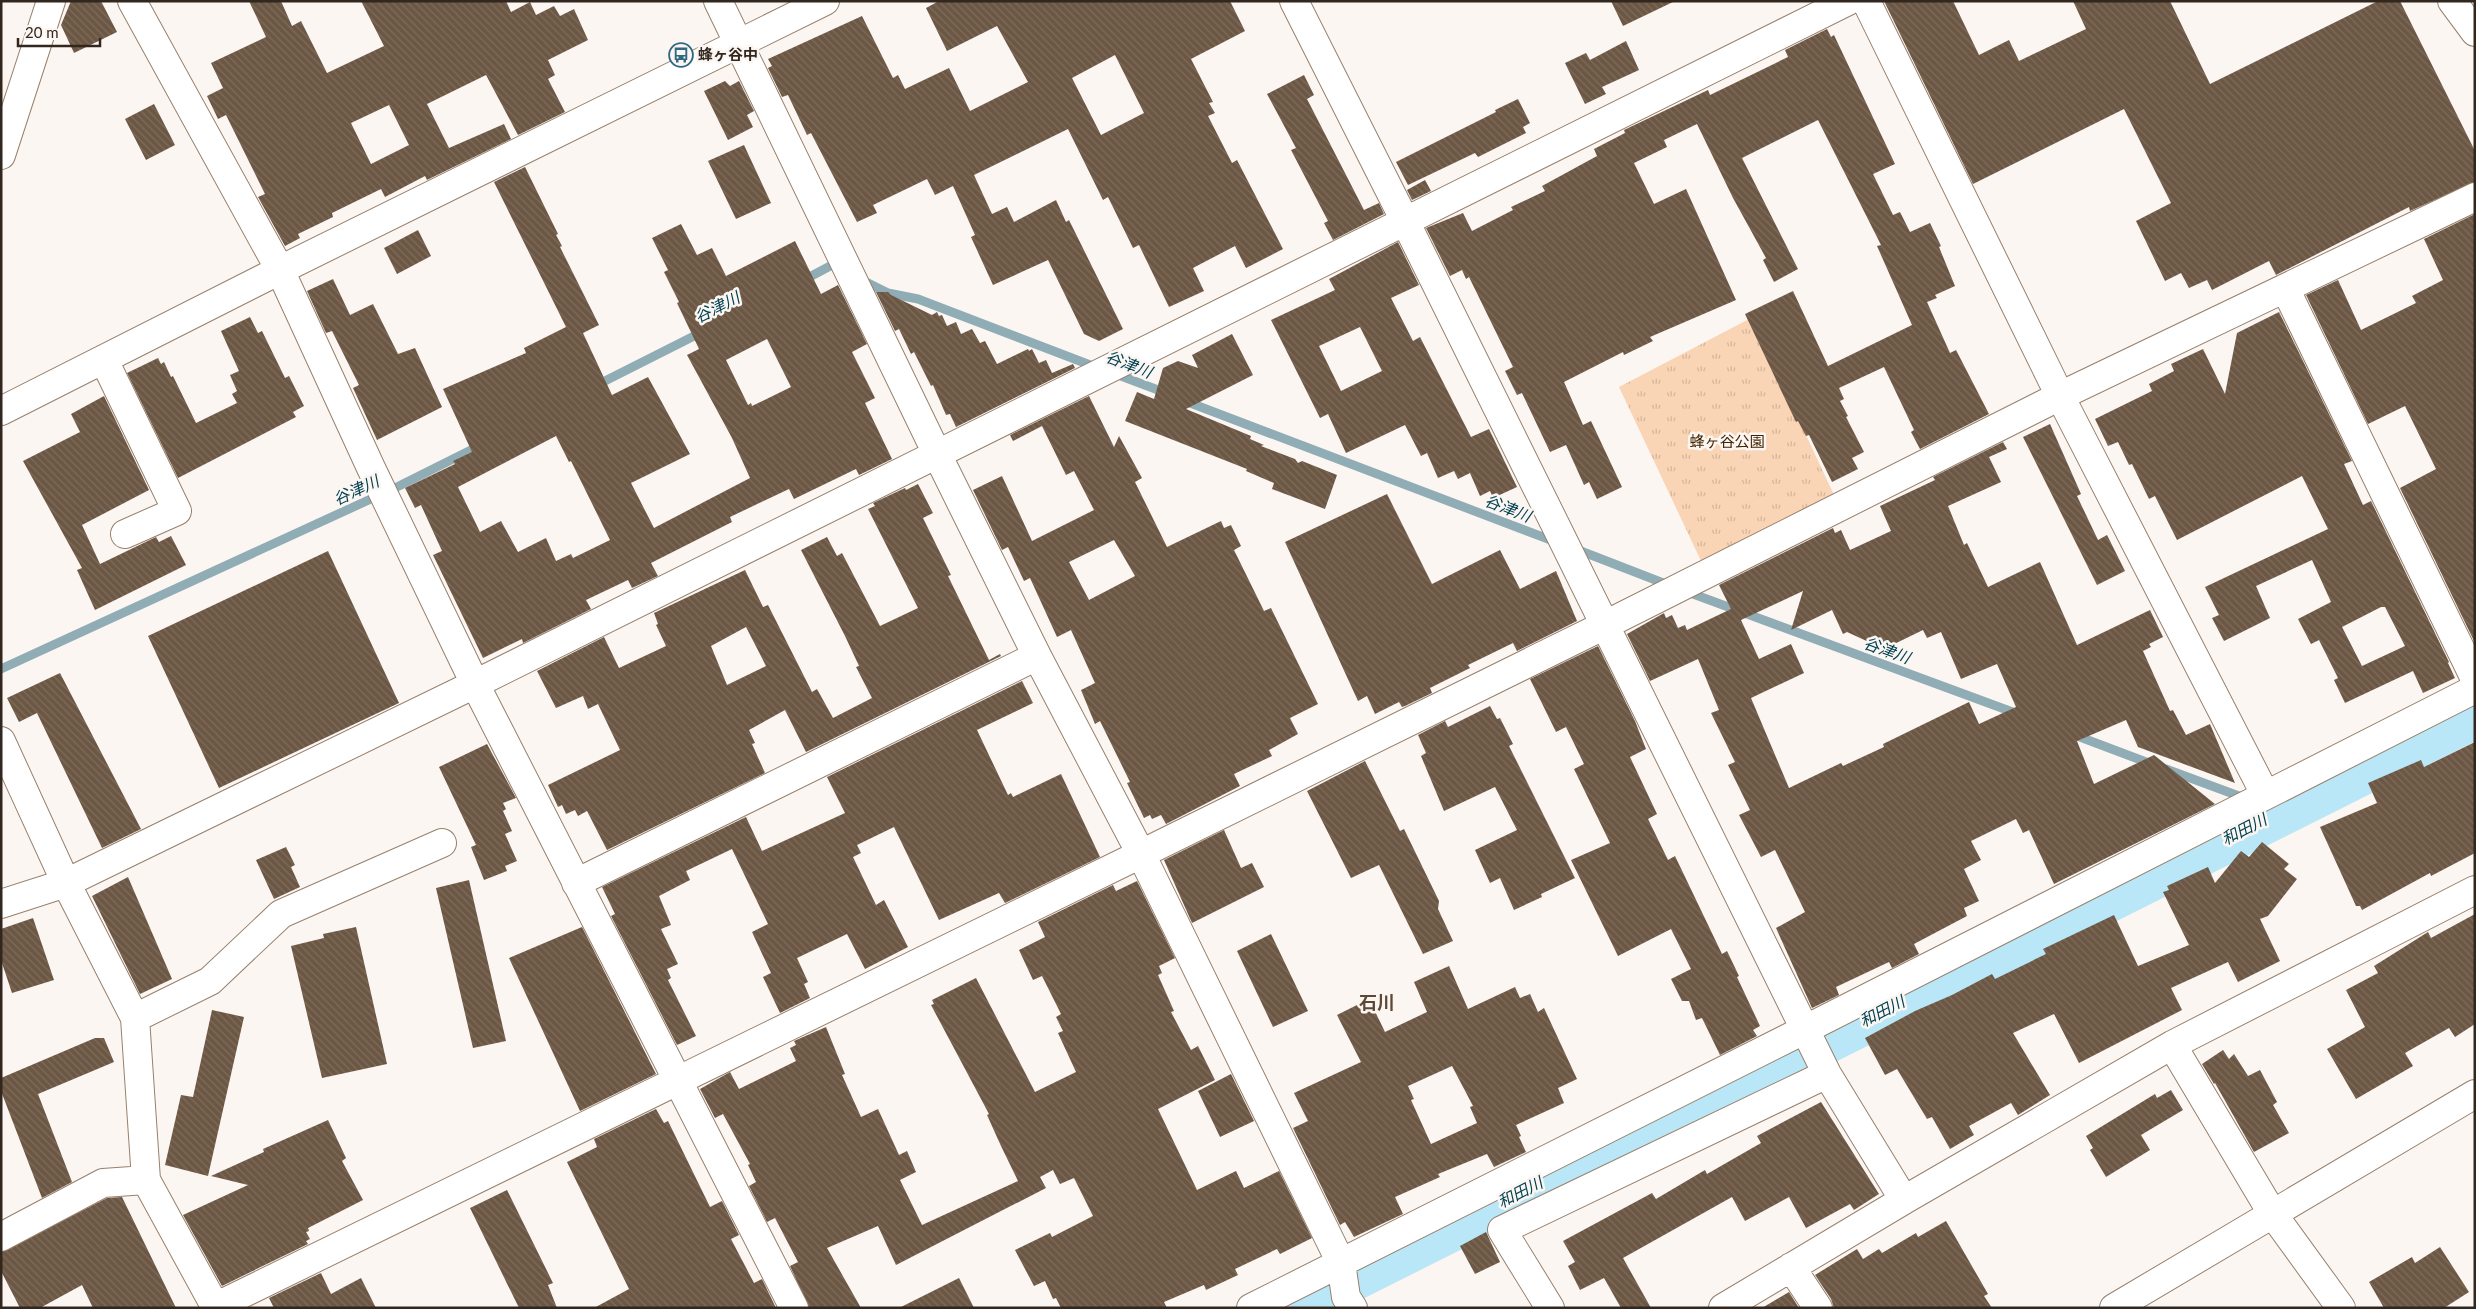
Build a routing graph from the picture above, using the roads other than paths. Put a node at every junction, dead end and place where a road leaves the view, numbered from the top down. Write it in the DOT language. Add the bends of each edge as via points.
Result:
graph roads {
  1 [pos="50,1"];
  2 [pos="132,1"];
  3 [pos="718,1"];
  4 [pos="825,1"];
  5 [pos="1294,1"];
  6 [pos="1848,1"];
  7 [pos="1866,1"];
  8 [pos="2452,1"];
  9 [pos="2475,32"];
  10 [pos="739,44"];
  11 [pos="1,155"];
  12 [pos="2475,197"];
  13 [pos="1406,223"];
  14 [pos="280,270"];
  15 [pos="2285,288"];
  16 [pos="104,360"];
  17 [pos="2060,396"];
  18 [pos="1,411"];
  19 [pos="937,454"];
  20 [pos="125,534"];
  21 [pos="1605,625"];
  22 [pos="1037,656"];
  23 [pos="2475,679"];
  24 [pos="475,684"];
  25 [pos="2475,688"];
  26 [pos="1,741"];
  27 [pos="2265,794"];
  28 [pos="442,843"];
  29 [pos="1141,854"];
  30 [pos="66,883"];
  31 [pos="576,883"];
  32 [pos="2475,890"];
  33 [pos="1,904"];
  34 [pos="135,1018"];
  35 [pos="1806,1029"];
  36 [pos="2172,1045"];
  37 [pos="1827,1074"];
  38 [pos="678,1082"];
  39 [pos="2475,1094"];
  40 [pos="146,1180"];
  41 [pos="1904,1200"];
  42 [pos="2272,1213"];
  43 [pos="1,1237"];
  44 [pos="1791,1267"];
  45 [pos="1345,1286"];
  46 [pos="215,1307"];
  47 [pos="794,1308"];
  48 [pos="1250,1308"];
  49 [pos="1550,1308"];
  50 [pos="1723,1308"];
  51 [pos="1818,1308"];
  52 [pos="2114,1308"];
  53 [pos="2341,1308"];
  1 -- 11 [label="street"];
  2 -- 14 [label="street"];
  3 -- 10 [label="street"];
  4 -- 10 [label="street"];
  5 -- 13 [label="street"];
  6 -- 13 [label="street"];
  7 -- 17 [label="street"];
  8 -- 9 [label="street"];
  10 -- 14 [label="street"];
  10 -- 19 [label="street"];
  12 -- 15 [label="street"];
  13 -- 19 [label="street"];
  13 -- 21 [label="street"];
  14 -- 16 [label="street"];
  14 -- 24 [label="street"];
  15 -- 17 [label="street"];
  15 -- 23 [label="street"];
  16 -- 18 [label="street"];
  16 -- 20 [label="street" via="177,510"];
  17 -- 21 [label="street"];
  17 -- 27 [label="street"];
  19 -- 22 [label="street"];
  19 -- 24 [label="street"];
  21 -- 29 [label="street"];
  21 -- 35 [label="street"];
  22 -- 29 [label="street"];
  22 -- 31 [label="street"];
  24 -- 30 [label="street"];
  24 -- 31 [label="street"];
  25 -- 27 [label="street"];
  26 -- 30 [label="street"];
  27 -- 35 [label="street"];
  28 -- 34 [label="street" via="281,914 210,981"];
  29 -- 38 [label="street"];
  29 -- 45 [label="street"];
  30 -- 33 [label="street"];
  30 -- 34 [label="street"];
  31 -- 38 [label="street"];
  32 -- 36 [label="street"];
  34 -- 40 [label="street"];
  35 -- 37 [label="street"];
  35 -- 45 [label="street"];
  36 -- 41 [label="street"];
  36 -- 42 [label="street"];
  37 -- 41 [label="street"];
  37 -- 49 [label="street" via="1502,1230"];
  38 -- 46 [label="street"];
  38 -- 47 [label="street"];
  39 -- 42 [label="street"];
  40 -- 43 [label="street" via="103,1183"];
  40 -- 46 [label="street"];
  41 -- 44 [label="street"];
  42 -- 52 [label="street"];
  42 -- 53 [label="street"];
  44 -- 50 [label="street"];
  44 -- 51 [label="street"];
  45 -- 48 [label="street"];
}
